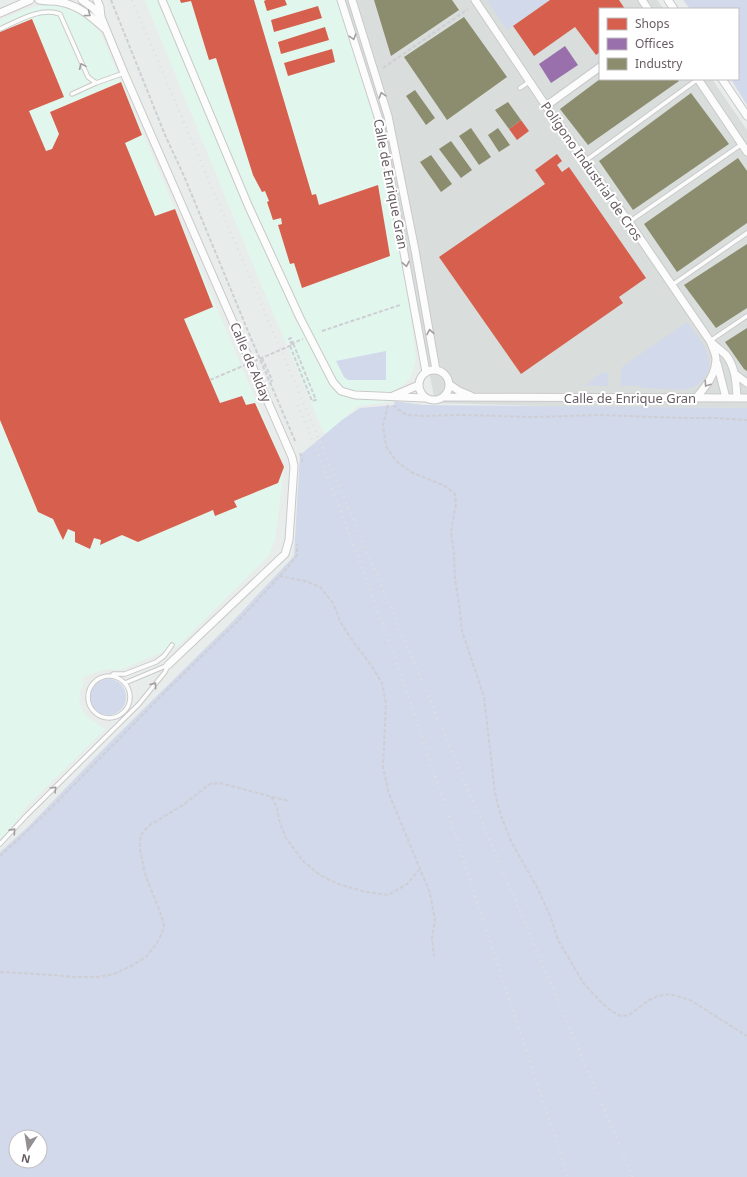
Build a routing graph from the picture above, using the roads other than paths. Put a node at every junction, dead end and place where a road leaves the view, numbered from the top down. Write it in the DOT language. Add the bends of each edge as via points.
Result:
graph roads {
  1 [pos="30,0"];
  2 [pos="39,0"];
  3 [pos="82,0"];
  4 [pos="97,0"];
  5 [pos="162,0"];
  6 [pos="341,0"];
  7 [pos="352,0"];
  8 [pos="475,0"];
  9 [pos="0,13"];
  10 [pos="101,17"];
  11 [pos="0,29"];
  12 [pos="106,30"];
  13 [pos="599,68"];
  14 [pos="124,73"];
  15 [pos="697,80"];
  16 [pos="699,80"];
  17 [pos="723,80"];
  18 [pos="530,82"];
  19 [pos="96,83"];
  20 [pos="520,88"];
  21 [pos="72,94"];
  22 [pos="546,106"];
  23 [pos="747,116"];
  24 [pos="742,144"];
  25 [pos="747,152"];
  26 [pos="585,161"];
  27 [pos="630,222"];
  28 [pos="747,233"];
  29 [pos="672,286"];
  30 [pos="747,316"];
  31 [pos="710,341"];
  32 [pos="716,359"];
  33 [pos="436,370"];
  34 [pos="426,372"];
  35 [pos="735,374"];
  36 [pos="747,383"];
  37 [pos="419,384"];
  38 [pos="449,384"];
  39 [pos="444,397"];
  40 [pos="475,397"];
  41 [pos="425,398"];
  42 [pos="696,398"];
  43 [pos="726,398"];
  44 [pos="737,398"];
  45 [pos="747,398"];
  46 [pos="393,399"];
  47 [pos="172,646"];
  48 [pos="168,665"];
  49 [pos="106,676"];
  50 [pos="125,682"];
  51 [pos="139,704"];
  52 [pos="124,712"];
  53 [pos="0,844"];
  1 -- 9 [label="street"];
  2 -- 12 [label="street, Calle de Alday, one-way" via="59,1 81,9"];
  3 -- 10 [label="street, Calle de Alday"];
  4 -- 10 [label="street, Calle de Alday"];
  5 -- 46 [label="street" via="248,205 309,337 333,382 341,391 355,395"];
  6 -- 34 [label="street, Calle de Enrique Gran, one-way" via="380,123"];
  33 -- 7 [label="street, Calle de Enrique Gran, one-way" via="388,116"];
  8 -- 18 [label="street, Polígono Industrial de Cros"];
  10 -- 12 [label="street, Calle de Alday"];
  19 -- 11 [label="lane, one-way" via="88,77 60,14 53,11 35,14"];
  12 -- 14 [label="street, Calle de Alday"];
  13 -- 22 [label="street"];
  14 -- 19 [label="lane"];
  14 -- 48 [label="street, Calle de Alday" via="294,466 289,540 285,554"];
  15 -- 26 [label="lane"];
  16 -- 24 [label="street"];
  17 -- 23 [label="street"];
  18 -- 20 [label="lane"];
  18 -- 22 [label="street, Polígono Industrial de Cros"];
  19 -- 21 [label="lane"];
  22 -- 26 [label="street, Polígono Industrial de Cros"];
  24 -- 25 [label="street"];
  24 -- 27 [label="lane"];
  26 -- 27 [label="street, Polígono Industrial de Cros"];
  27 -- 29 [label="street, Polígono Industrial de Cros"];
  28 -- 29 [label="lane"];
  29 -- 31 [label="street, Polígono Industrial de Cros"];
  30 -- 31 [label="lane"];
  31 -- 32 [label="street, Polígono Industrial de Cros"];
  31 -- 35 [label="street, Polígono Industrial de Cros" via="726,355"];
  32 -- 42 [label="street, one-way" via="709,382"];
  32 -- 43 [label="street, Polígono Industrial de Cros"];
  33 -- 34 [label="street"];
  33 -- 38 [label="street" via="445,375"];
  34 -- 37 [label="street"];
  35 -- 36 [label="street, Polígono Industrial de Cros"];
  35 -- 44 [label="street, Polígono Industrial de Cros"];
  37 -- 41 [label="street" via="419,390"];
  37 -- 46 [label="street"];
  38 -- 39 [label="street"];
  38 -- 40 [label="street, Calle de Enrique Gran"];
  39 -- 40 [label="street, Calle de Enrique Gran"];
  39 -- 41 [label="street" via="434,401"];
  40 -- 42 [label="street, Calle de Enrique Gran"];
  41 -- 46 [label="street"];
  42 -- 43 [label="street, Calle de Enrique Gran"];
  43 -- 44 [label="street, Calle de Enrique Gran"];
  44 -- 45 [label="street"];
  47 -- 49 [label="lane" via="156,662 125,674 111,673"];
  48 -- 50 [label="lane"];
  51 -- 48 [label="lane, one-way"];
  49 -- 50 [label="lane" via="117,677"];
  49 -- 52 [label="lane" via="98,678 90,686 87,699 90,707 96,714 108,718"];
  50 -- 52 [label="lane" via="130,699"];
  51 -- 52 [label="lane"];
  53 -- 51 [label="lane, one-way"];
}
